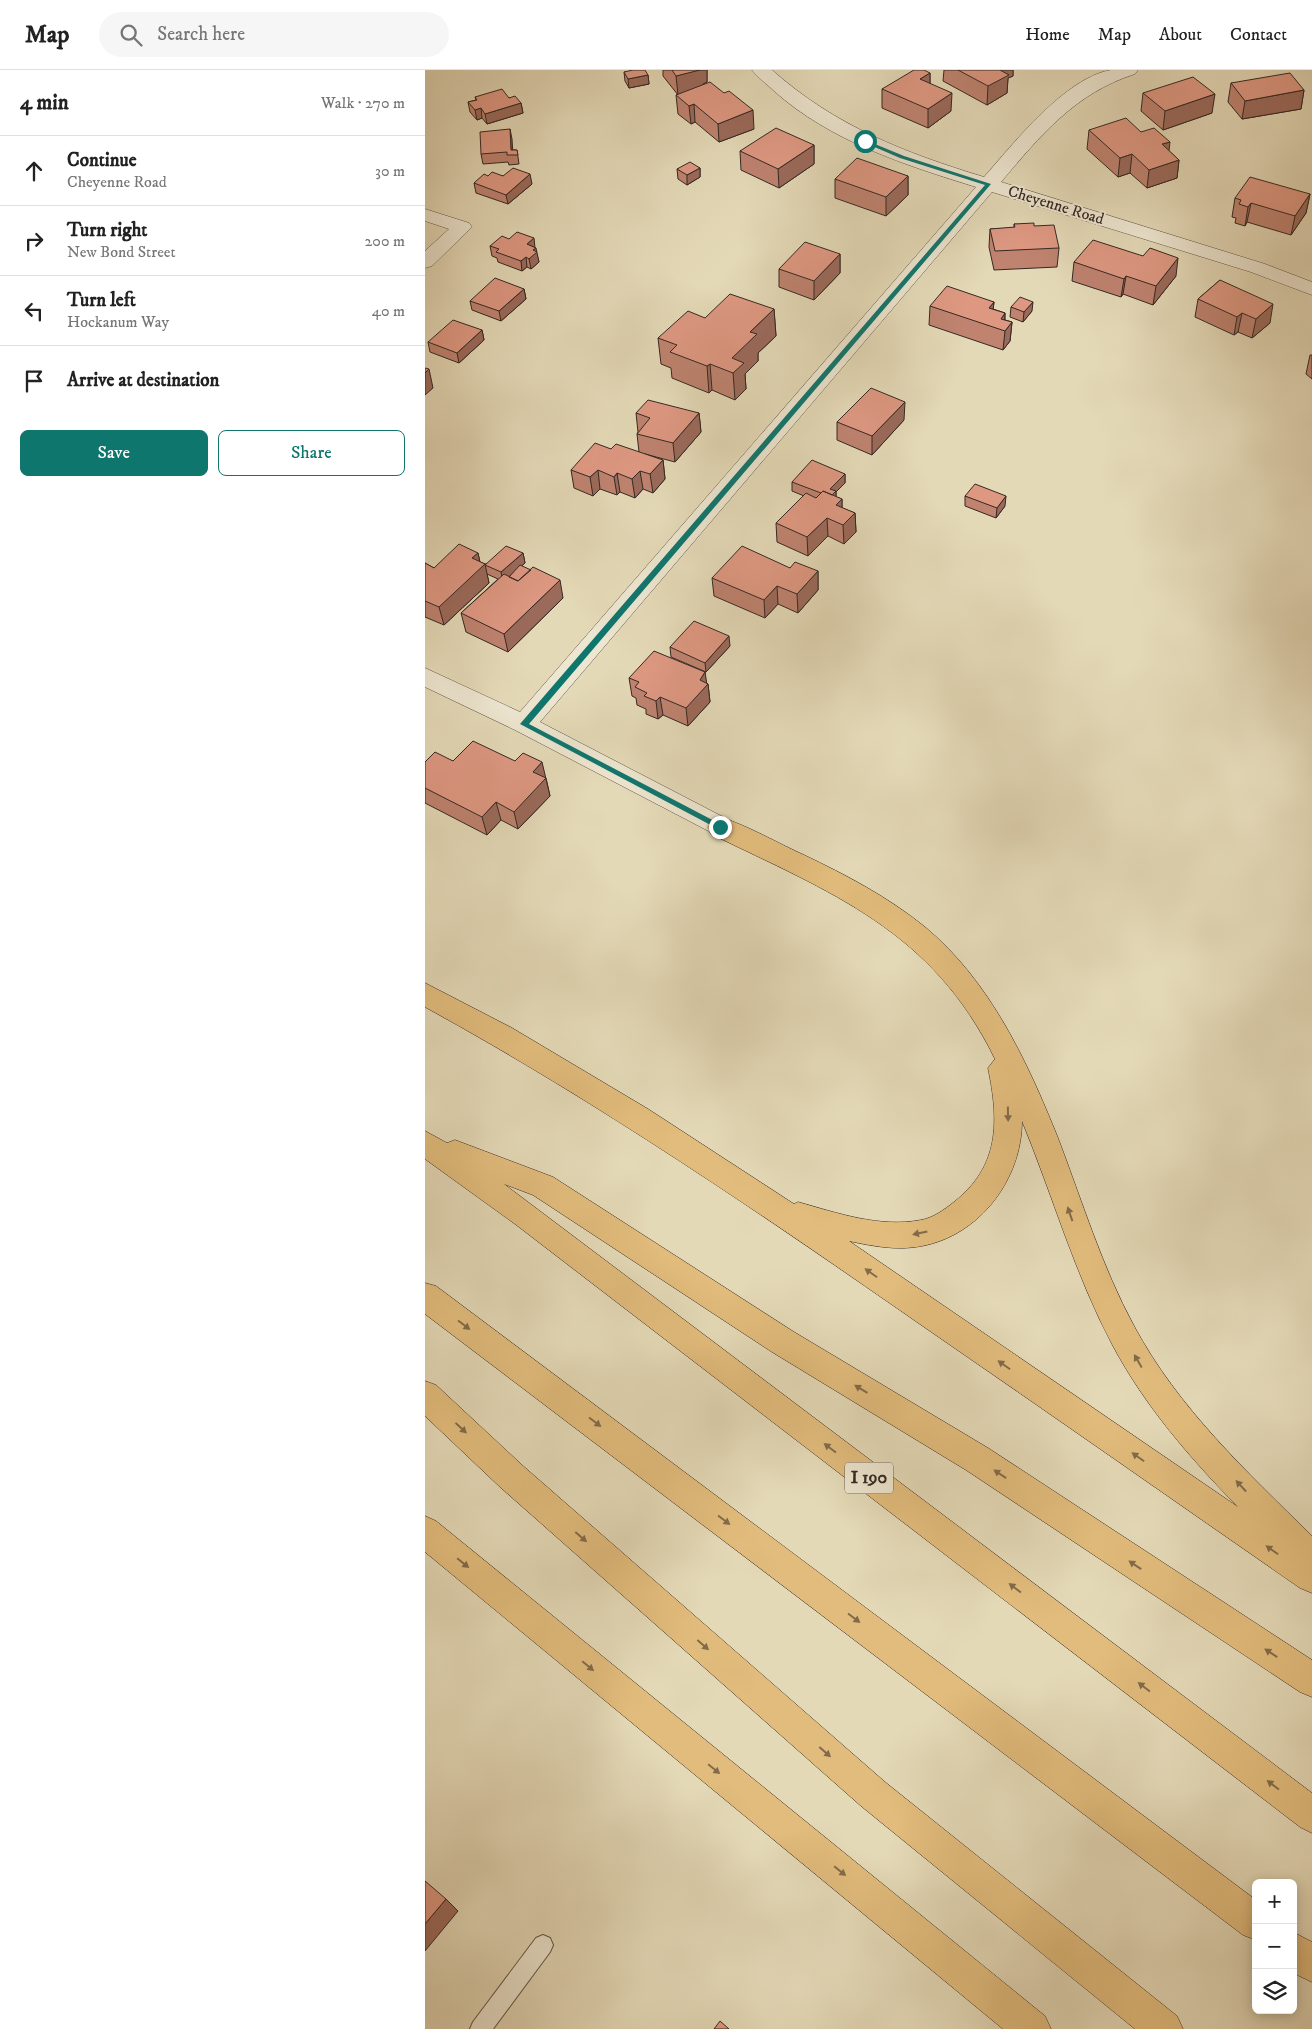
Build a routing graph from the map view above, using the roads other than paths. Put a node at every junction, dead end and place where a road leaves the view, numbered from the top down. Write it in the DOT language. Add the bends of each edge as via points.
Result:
graph roads {
  1 [pos="761,70"];
  2 [pos="1129,70"];
  3 [pos="988,184"];
  4 [pos="425,215"];
  5 [pos="425,262"];
  6 [pos="1312,289"];
  7 [pos="425,677"];
  8 [pos="524,724"];
  9 [pos="720,827"];
  10 [pos="425,994"];
  11 [pos="994,1032"];
  12 [pos="425,1142"];
  13 [pos="776,1208"];
  14 [pos="425,1296"];
  15 [pos="425,1395"];
  16 [pos="425,1532"];
  17 [pos="1312,1558"];
  18 [pos="1312,1578"];
  19 [pos="1312,1680"];
  20 [pos="1312,1815"];
  21 [pos="1252,1919"];
  22 [pos="543,1945"];
  23 [pos="1297,1953"];
  24 [pos="1312,1964"];
  25 [pos="480,2029"];
  26 [pos="1032,2029"];
  27 [pos="1164,2029"];
  1 -- 3 [label="street, Cheyenne Road" via="803,107 831,125 902,157"];
  2 -- 3 [label="street" via="1089,86 1060,105"];
  3 -- 6 [label="street, Cheyenne Road" via="1258,268"];
  3 -- 8 [label="street"];
  4 -- 5 [label="street" via="462,228"];
  7 -- 8 [label="street"];
  8 -- 9 [label="street"];
  9 -- 11 [label="highway" via="855,893 912,932 938,954 962,982"];
  10 -- 13 [label="highway" via="638,1117"];
  11 -- 13 [label="highway, one-way" via="1007,1087 1007,1140 991,1188 972,1207 947,1224 919,1234 889,1235 857,1230"];
  17 -- 11 [label="highway, one-way" via="1173,1412 1145,1373 1105,1298 1073,1222 1046,1145"];
  19 -- 12 [label="highway, one-way" via="977,1459 783,1342 543,1186"];
  20 -- 12 [label="highway, I 190, one-way"];
  18 -- 13 [label="highway, one-way"];
  14 -- 21 [label="highway, one-way"];
  15 -- 27 [label="highway, one-way" via="511,1476 873,1794"];
  16 -- 26 [label="highway, one-way"];
  22 -- 25 [label="lane"];
  23 -- 24 [label="highway"];
}
